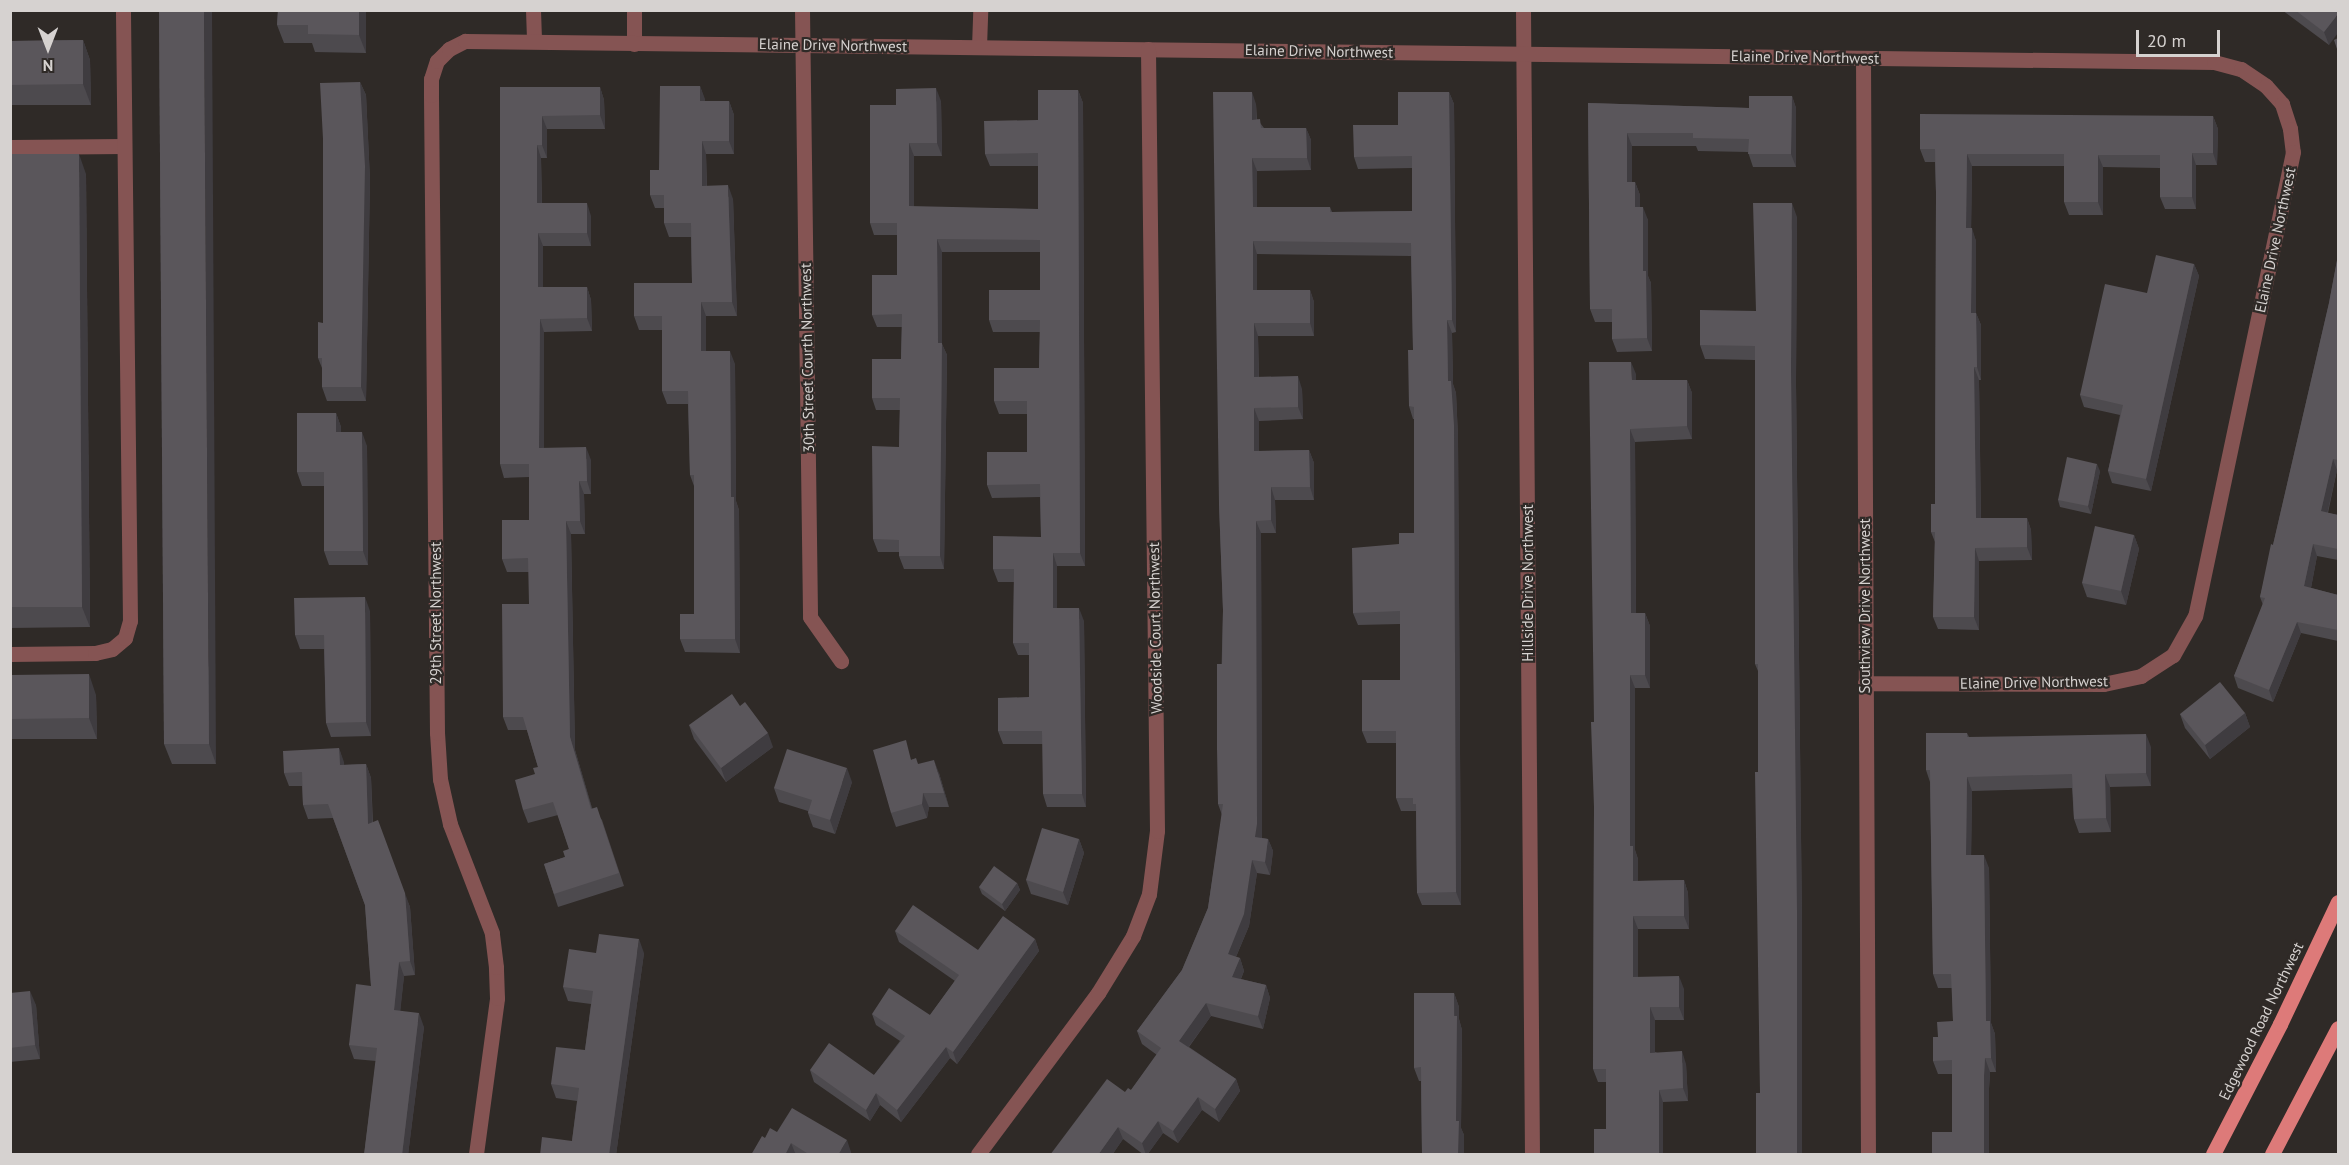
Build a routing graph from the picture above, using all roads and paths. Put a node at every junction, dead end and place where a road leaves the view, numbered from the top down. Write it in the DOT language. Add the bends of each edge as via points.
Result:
graph roads {
  1 [pos="123,10"];
  2 [pos="533,10"];
  3 [pos="634,10"];
  4 [pos="802,10"];
  5 [pos="980,10"];
  6 [pos="1523,10"];
  7 [pos="534,41"];
  8 [pos="634,44"];
  9 [pos="802,45"];
  10 [pos="979,47"];
  11 [pos="1148,49"];
  12 [pos="1523,53"];
  13 [pos="1863,58"];
  14 [pos="437,61"];
  15 [pos="124,146"];
  16 [pos="10,147"];
  17 [pos="10,654"];
  18 [pos="841,661"];
  19 [pos="1865,683"];
  20 [pos="2338,902"];
  21 [pos="2338,1028"];
  22 [pos="476,1155"];
  23 [pos="978,1155"];
  24 [pos="1532,1155"];
  25 [pos="1868,1155"];
  26 [pos="2213,1155"];
  27 [pos="2272,1155"];
  1 -- 15 [label="street"];
  2 -- 7 [label="street"];
  3 -- 8 [label="street"];
  4 -- 9 [label="street, 30th Street Courth Northwest"];
  5 -- 10 [label="street"];
  6 -- 12 [label="street, Hillside Drive Northwest"];
  7 -- 8 [label="street, Elaine Drive Northwest"];
  7 -- 14 [label="street, Elaine Drive Northwest" via="465,41"];
  8 -- 9 [label="street, Elaine Drive Northwest"];
  9 -- 10 [label="street, Elaine Drive Northwest"];
  9 -- 18 [label="street, 30th Street Courth Northwest" via="810,617"];
  10 -- 11 [label="street, Elaine Drive Northwest"];
  11 -- 12 [label="street, Elaine Drive Northwest"];
  11 -- 23 [label="street, Woodside Court Northwest" via="1157,831 1149,894 1133,936 1098,993"];
  12 -- 13 [label="street, Elaine Drive Northwest"];
  12 -- 24 [label="street, Hillside Drive Northwest"];
  13 -- 19 [label="street, Southview Drive Northwest"];
  13 -- 19 [label="street, Elaine Drive Northwest" via="2214,62 2241,69 2266,86 2282,104 2293,152 2195,616 2173,655 2141,676 2103,684"];
  14 -- 22 [label="street, 29th Street Northwest" via="431,95 440,780 450,824 492,933 496,967 497,998"];
  15 -- 16 [label="street"];
  15 -- 17 [label="street" via="130,621 125,638 112,649 95,654"];
  19 -- 25 [label="street, Southview Drive Northwest"];
  20 -- 26 [label="main road, Edgewood Road Northwest"];
  21 -- 27 [label="main road"];
}
